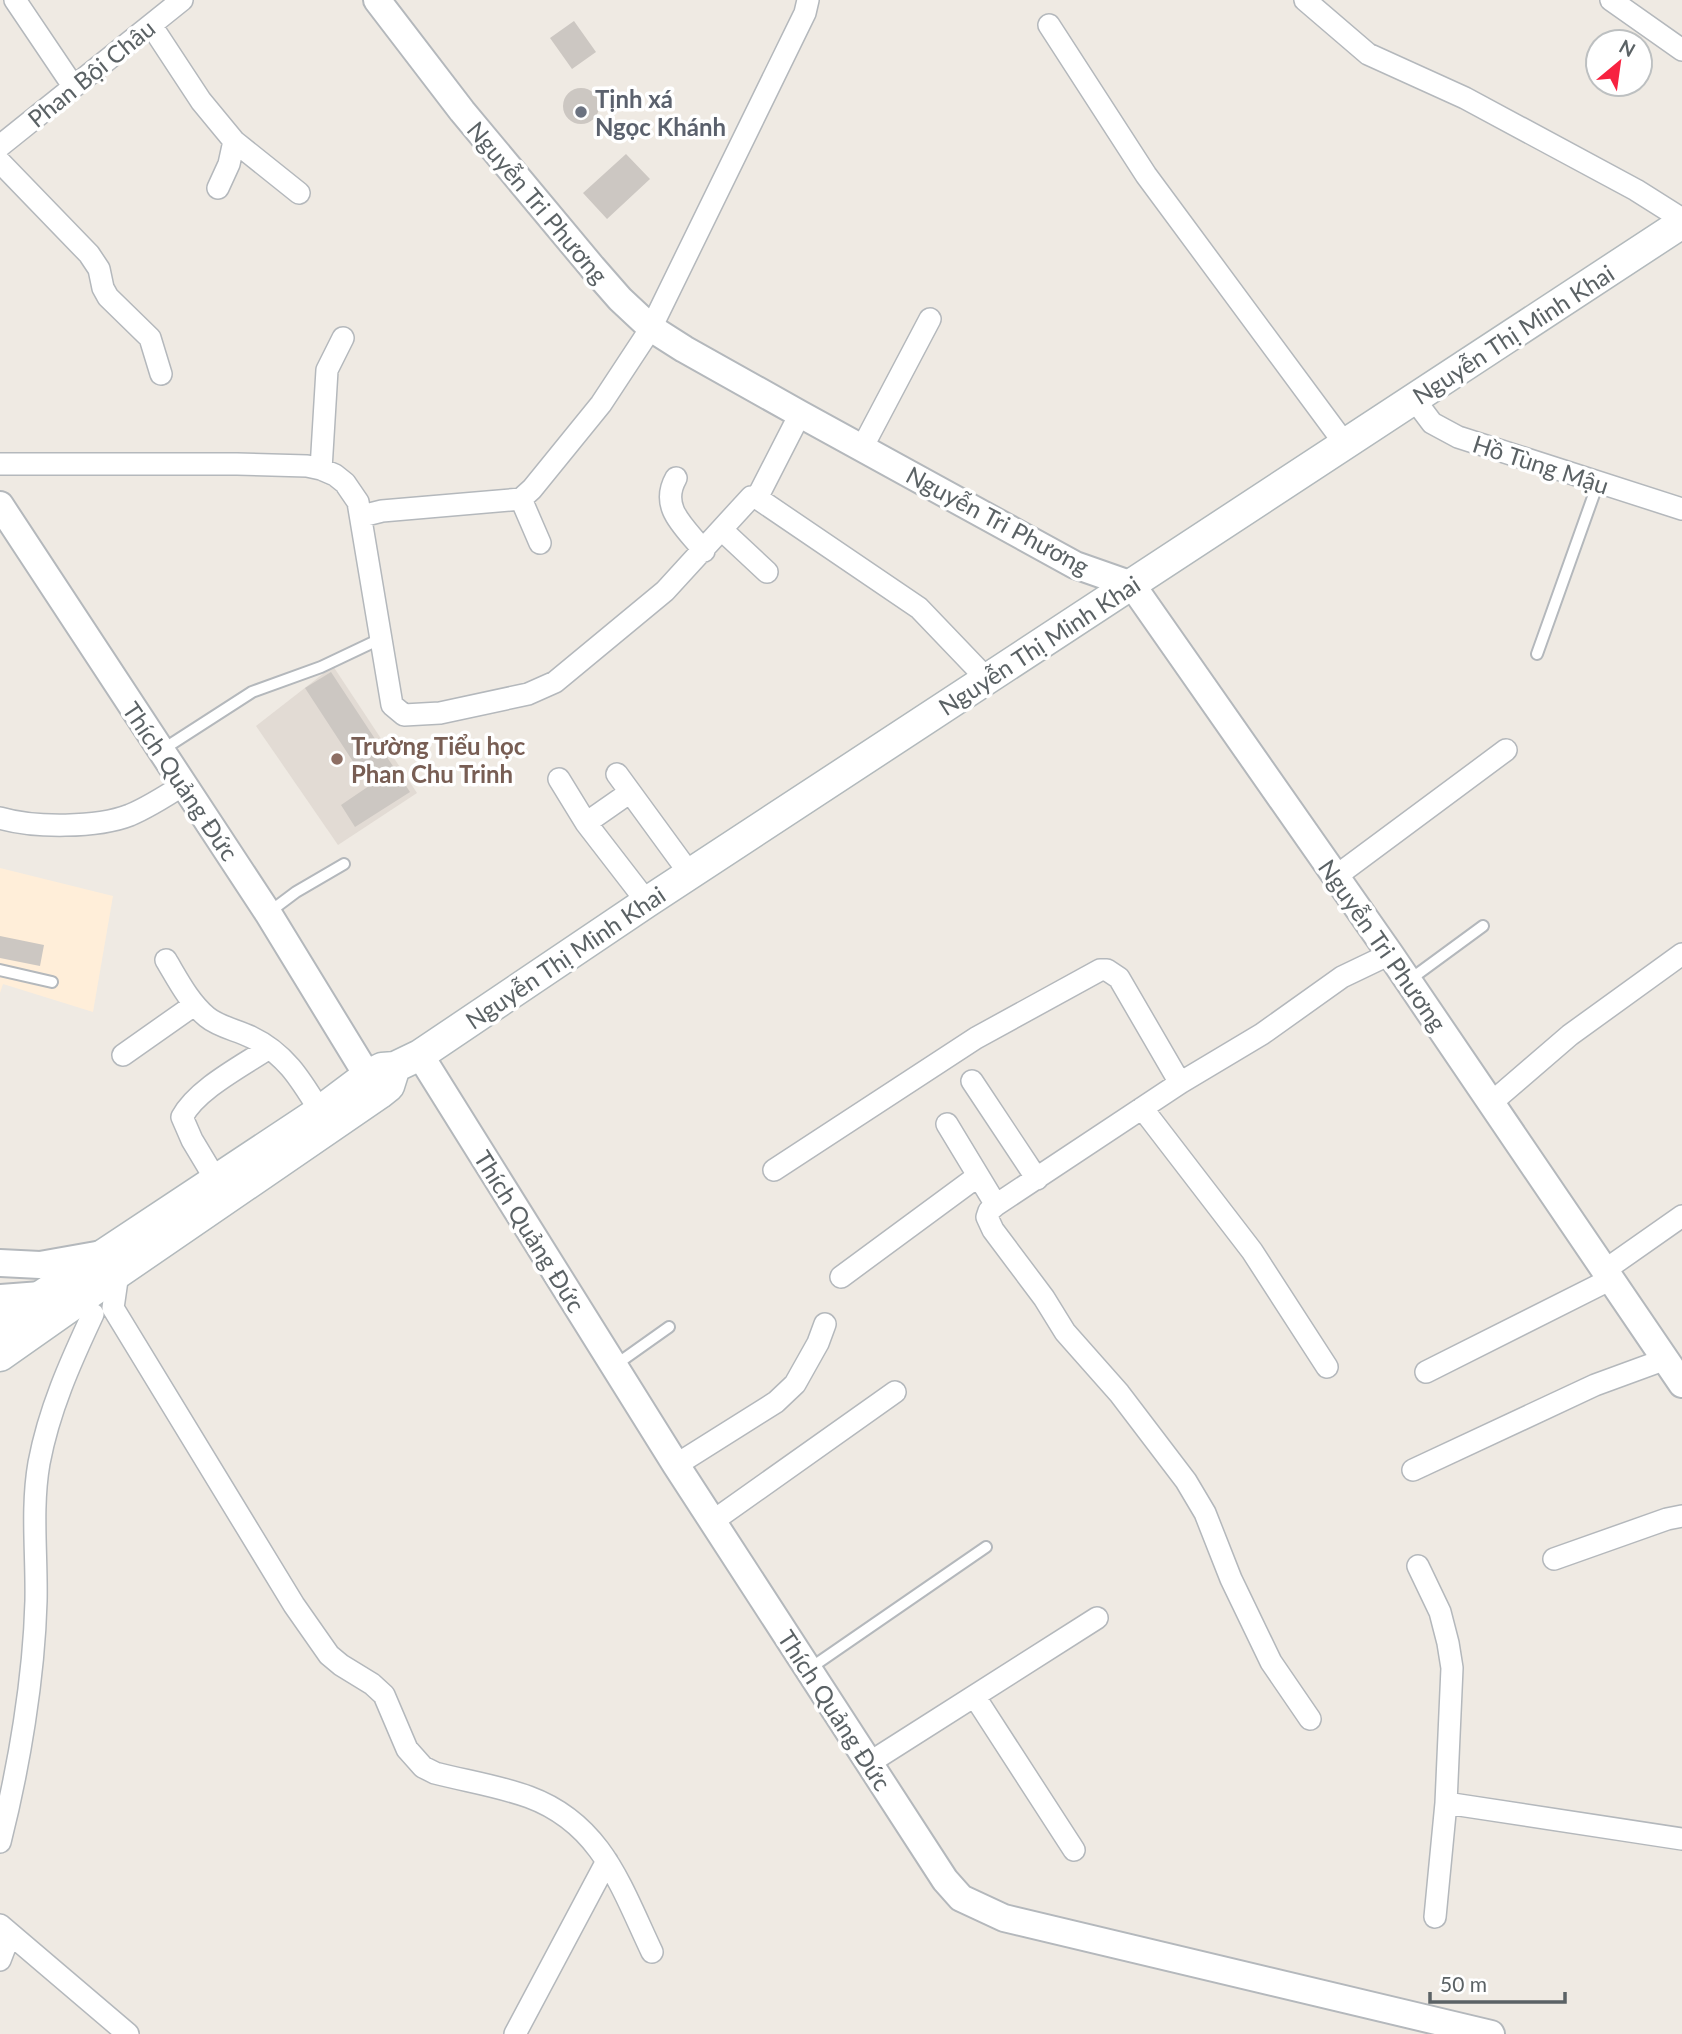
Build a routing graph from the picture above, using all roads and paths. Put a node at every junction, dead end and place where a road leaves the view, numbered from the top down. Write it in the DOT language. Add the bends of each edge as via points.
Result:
graph roads {
  1 [pos="15,0"];
  2 [pos="182,0"];
  3 [pos="377,0"];
  4 [pos="808,0"];
  5 [pos="1305,0"];
  6 [pos="1611,0"];
  7 [pos="151,25"];
  8 [pos="1049,25"];
  9 [pos="1682,50"];
  10 [pos="73,86"];
  11 [pos="234,141"];
  12 [pos="0,146"];
  13 [pos="0,162"];
  14 [pos="218,188"];
  15 [pos="299,193"];
  16 [pos="1682,221"];
  17 [pos="930,319"];
  18 [pos="651,328"];
  19 [pos="343,338"];
  20 [pos="161,374"];
  21 [pos="1414,399"];
  22 [pos="800,415"];
  23 [pos="1345,444"];
  24 [pos="862,448"];
  25 [pos="0,464"];
  26 [pos="321,469"];
  27 [pos="676,478"];
  28 [pos="1598,483"];
  29 [pos="757,498"];
  30 [pos="521,499"];
  31 [pos="0,505"];
  32 [pos="1682,509"];
  33 [pos="362,516"];
  34 [pos="722,530"];
  35 [pos="540,543"];
  36 [pos="704,551"];
  37 [pos="767,572"];
  38 [pos="1132,584"];
  39 [pos="380,639"];
  40 [pos="1537,654"];
  41 [pos="987,679"];
  42 [pos="1506,750"];
  43 [pos="160,751"];
  44 [pos="617,774"];
  45 [pos="559,779"];
  46 [pos="183,785"];
  47 [pos="629,793"];
  48 [pos="0,818"];
  49 [pos="586,823"];
  50 [pos="344,864"];
  51 [pos="690,874"];
  52 [pos="1335,877"];
  53 [pos="647,902"];
  54 [pos="268,913"];
  55 [pos="1483,926"];
  56 [pos="1390,954"];
  57 [pos="1682,954"];
  58 [pos="166,960"];
  59 [pos="0,970"];
  60 [pos="1408,981"];
  61 [pos="52,982"];
  62 [pos="194,1005"];
  63 [pos="269,1048"];
  64 [pos="122,1055"];
  65 [pos="390,1073"];
  66 [pos="972,1081"];
  67 [pos="1180,1083"];
  68 [pos="1491,1103"];
  69 [pos="1142,1108"];
  70 [pos="320,1111"];
  71 [pos="947,1124"];
  72 [pos="774,1170"];
  73 [pos="978,1176"];
  74 [pos="1037,1179"];
  75 [pos="216,1180"];
  76 [pos="996,1205"];
  77 [pos="1682,1216"];
  78 [pos="0,1263"];
  79 [pos="111,1263"];
  80 [pos="1608,1275"];
  81 [pos="841,1277"];
  82 [pos="0,1298"];
  83 [pos="49,1306"];
  84 [pos="103,1311"];
  85 [pos="0,1323"];
  86 [pos="825,1324"];
  87 [pos="669,1327"];
  88 [pos="0,1356"];
  89 [pos="1666,1359"];
  90 [pos="614,1366"];
  91 [pos="1327,1367"];
  92 [pos="1426,1372"];
  93 [pos="1682,1384"];
  94 [pos="895,1392"];
  95 [pos="676,1465"];
  96 [pos="1413,1470"];
  97 [pos="1682,1516"];
  98 [pos="713,1521"];
  99 [pos="986,1546"];
  100 [pos="1554,1559"];
  101 [pos="1418,1566"];
  102 [pos="1097,1618"];
  103 [pos="809,1669"];
  104 [pos="975,1697"];
  105 [pos="1310,1720"];
  106 [pos="869,1763"];
  107 [pos="1446,1803"];
  108 [pos="1682,1839"];
  109 [pos="0,1842"];
  110 [pos="1074,1850"];
  111 [pos="607,1861"];
  112 [pos="1435,1917"];
  113 [pos="5,1929"];
  114 [pos="652,1952"];
  115 [pos="0,1960"];
  116 [pos="128,2034"];
  117 [pos="515,2034"];
  118 [pos="1491,2034"];
  1 -- 10 [label="street"];
  2 -- 7 [label="street, Phan Bội Châu"];
  3 -- 18 [label="street, Nguyễn Tri Phương" via="592,267"];
  4 -- 18 [label="street"];
  5 -- 16 [label="street" via="1368,54 1465,98 1618,180"];
  6 -- 9 [label="street"];
  7 -- 10 [label="street, Phan Bội Châu"];
  7 -- 11 [label="street" via="201,101"];
  8 -- 23 [label="street" via="1146,175"];
  10 -- 12 [label="street, Phan Bội Châu"];
  11 -- 14 [label="street"];
  11 -- 15 [label="street"];
  13 -- 20 [label="street" via="89,254 108,297 150,338"];
  16 -- 21 [label="main road, Nguyễn Thị Minh Khai"];
  17 -- 24 [label="street"];
  18 -- 22 [label="street, Nguyễn Tri Phương"];
  18 -- 30 [label="street" via="601,404"];
  19 -- 26 [label="street" via="327,370"];
  21 -- 23 [label="main road, Nguyễn Thị Minh Khai"];
  21 -- 28 [label="street, Hồ Tùng Mậu" via="1432,423 1445,431"];
  22 -- 24 [label="street, Nguyễn Tri Phương"];
  22 -- 29 [label="street"];
  23 -- 38 [label="main road, Nguyễn Thị Minh Khai"];
  24 -- 38 [label="street, Nguyễn Tri Phương" via="1075,565"];
  25 -- 26 [label="street" via="237,464"];
  26 -- 33 [label="street" via="345,483"];
  27 -- 36 [label="street" via="668,496 671,509"];
  28 -- 32 [label="street, Hồ Tùng Mậu"];
  28 -- 40 [label="lane"];
  29 -- 34 [label="street" via="751,497"];
  29 -- 41 [label="street" via="919,608"];
  30 -- 33 [label="street"];
  30 -- 35 [label="street"];
  31 -- 43 [label="street, Thích Quảng Đức"];
  33 -- 39 [label="street"];
  34 -- 36 [label="street"];
  34 -- 37 [label="street"];
  36 -- 39 [label="street" via="665,591 567,673 528,694 440,713 404,715 392,705"];
  38 -- 41 [label="main road, Nguyễn Thị Minh Khai"];
  38 -- 52 [label="street, Nguyễn Tri Phương"];
  39 -- 43 [label="lane" via="252,692"];
  41 -- 51 [label="main road, Nguyễn Thị Minh Khai"];
  42 -- 52 [label="street"];
  43 -- 46 [label="street, Thích Quảng Đức"];
  44 -- 47 [label="street"];
  45 -- 49 [label="street"];
  46 -- 48 [label="street" via="143,809 107,821 45,826"];
  46 -- 54 [label="street, Thích Quảng Đức"];
  47 -- 49 [label="street"];
  47 -- 51 [label="street"];
  49 -- 53 [label="street"];
  50 -- 54 [label="lane"];
  51 -- 53 [label="main road, Nguyễn Thị Minh Khai"];
  52 -- 56 [label="street, Nguyễn Tri Phương"];
  53 -- 65 [label="main road, Nguyễn Thị Minh Khai"];
  54 -- 65 [label="street, Thích Quảng Đức"];
  55 -- 60 [label="lane"];
  56 -- 60 [label="street, Nguyễn Tri Phương"];
  56 -- 67 [label="street" via="1342,976 1262,1034"];
  57 -- 68 [label="street" via="1570,1035"];
  58 -- 62 [label="street"];
  59 -- 61 [label="lane"];
  60 -- 68 [label="street, Nguyễn Tri Phương"];
  62 -- 63 [label="street" via="210,1020"];
  62 -- 64 [label="street"];
  63 -- 70 [label="street" via="297,1073"];
  63 -- 75 [label="street" via="201,1095 183,1117"];
  65 -- 70 [label="main road, Nguyễn Thị Minh Khai"];
  65 -- 79 [label="main road, Nguyễn Thị Minh Khai"];
  65 -- 90 [label="street, Thích Quảng Đức"];
  66 -- 74 [label="street"];
  67 -- 69 [label="street"];
  67 -- 72 [label="street" via="1119,978 1100,970 975,1038"];
  68 -- 80 [label="street, Nguyễn Tri Phương"];
  69 -- 74 [label="street"];
  69 -- 91 [label="street" via="1252,1251"];
  70 -- 75 [label="main road, Nguyễn Thị Minh Khai"];
  71 -- 73 [label="street"];
  73 -- 76 [label="street"];
  73 -- 81 [label="street"];
  74 -- 76 [label="street"];
  75 -- 79 [label="main road, Nguyễn Thị Minh Khai"];
  76 -- 105 [label="street" via="987,1217 993,1230 1065,1332 1186,1481 1205,1513 1271,1662"];
  77 -- 80 [label="street"];
  78 -- 79 [label="street"];
  79 -- 83 [label="main road, Nguyễn Thị Minh Khai"];
  79 -- 84 [label="street"];
  80 -- 89 [label="street, Nguyễn Tri Phương"];
  80 -- 92 [label="street"];
  82 -- 83 [label="street"];
  83 -- 84 [label="street"];
  83 -- 85 [label="main road, Nguyễn Thị Minh Khai"];
  83 -- 88 [label="main road, Nguyễn Thị Minh Khai"];
  84 -- 109 [label="street" via="65,1373 39,1462 36,1602 28,1692"];
  84 -- 111 [label="street" via="329,1656 384,1695 414,1759 435,1773 527,1796 552,1807 578,1824"];
  86 -- 95 [label="street" via="795,1384 776,1402"];
  87 -- 90 [label="lane"];
  89 -- 93 [label="street, Nguyễn Tri Phương"];
  89 -- 96 [label="street" via="1595,1385"];
  90 -- 95 [label="street, Thích Quảng Đức"];
  94 -- 98 [label="street"];
  95 -- 98 [label="street, Thích Quảng Đức"];
  97 -- 100 [label="street"];
  98 -- 103 [label="street, Thích Quảng Đức"];
  99 -- 103 [label="lane"];
  101 -- 107 [label="street" via="1440,1612 1452,1668"];
  102 -- 104 [label="street"];
  103 -- 106 [label="street, Thích Quảng Đức"];
  104 -- 106 [label="street"];
  104 -- 110 [label="street"];
  106 -- 118 [label="street, Thích Quảng Đức" via="945,1880 961,1898 1004,1918"];
  107 -- 108 [label="street"];
  107 -- 112 [label="street"];
  111 -- 114 [label="street"];
  111 -- 117 [label="street"];
  113 -- 115 [label="street"];
  113 -- 116 [label="street"];
}
